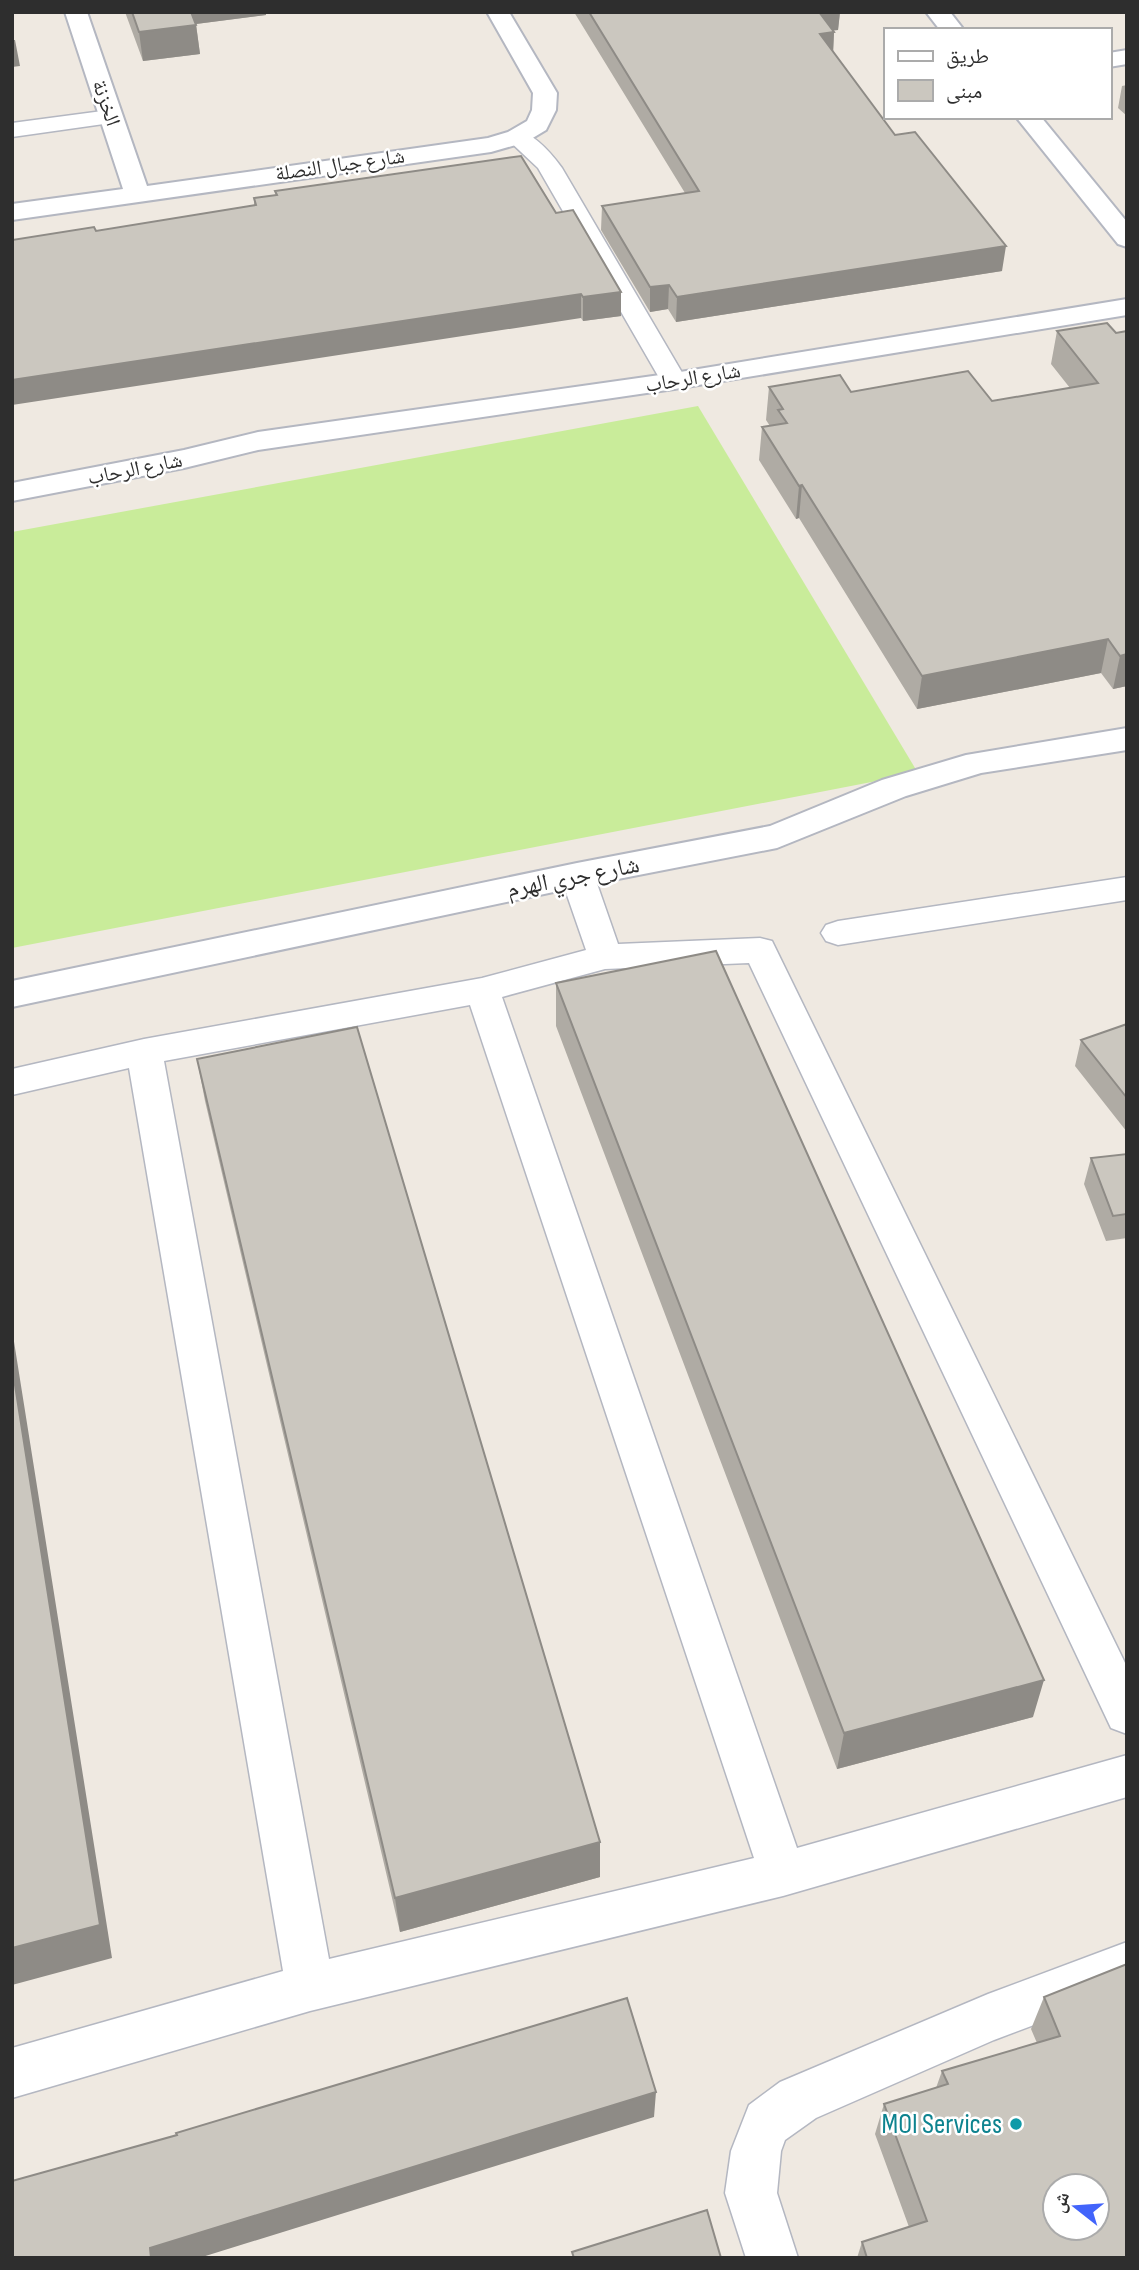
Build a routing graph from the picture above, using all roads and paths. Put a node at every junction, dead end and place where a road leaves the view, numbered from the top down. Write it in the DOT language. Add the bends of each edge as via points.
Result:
graph roads {
  1 [pos="76,12"];
  2 [pos="498,12"];
  3 [pos="937,12"];
  4 [pos="951,28"];
  5 [pos="110,117"];
  6 [pos="1030,119"];
  7 [pos="12,130"];
  8 [pos="517,137"];
  9 [pos="137,193"];
  10 [pos="12,212"];
  11 [pos="1127,239"];
  12 [pos="1127,307"];
  13 [pos="674,381"];
  14 [pos="258,441"];
  15 [pos="12,466"];
  16 [pos="12,492"];
  17 [pos="1127,739"];
  18 [pos="577,875"];
  19 [pos="1127,888"];
  20 [pos="838,933"];
  21 [pos="605,957"];
  22 [pos="482,990"];
  23 [pos="12,994"];
  24 [pos="144,1052"];
  25 [pos="12,1082"];
  26 [pos="1127,1714"];
  27 [pos="1127,1776"];
  28 [pos="783,1874"];
  29 [pos="1127,1966"];
  30 [pos="310,1987"];
  31 [pos="12,2073"];
  32 [pos="772,2258"];
  1 -- 5 [label="street, الخزنة"];
  2 -- 8 [label="street, شارع جبال النصلة" via="545,93 537,125"];
  3 -- 4 [label="street"];
  5 -- 7 [label="lane"];
  5 -- 9 [label="street, الخزنة"];
  6 -- 11 [label="street"];
  8 -- 9 [label="street, شارع جبال النصلة" via="491,145"];
  8 -- 13 [label="lane" via="550,168"];
  9 -- 10 [label="street, شارع جبال النصلة"];
  12 -- 13 [label="street, شارع الرحاب"];
  13 -- 14 [label="street, شارع الرحاب"];
  14 -- 15 [label="street, شارع الرحاب" via="170,445"];
  14 -- 16 [label="street, شارع الرحاب"];
  17 -- 18 [label="street, شارع جري الهرم" via="978,763 894,788 777,836"];
  18 -- 21 [label="lane"];
  18 -- 23 [label="street, شارع جري الهرم"];
  19 -- 20 [label="lane"];
  21 -- 22 [label="lane"];
  21 -- 26 [label="lane" via="760,950"];
  22 -- 24 [label="lane"];
  22 -- 28 [label="lane"];
  24 -- 25 [label="lane"];
  24 -- 30 [label="lane"];
  27 -- 28 [label="lane"];
  28 -- 30 [label="lane"];
  29 -- 32 [label="lane" via="979,2022 798,2100 767,2123 756,2151 751,2193"];
  30 -- 31 [label="lane"];
}
